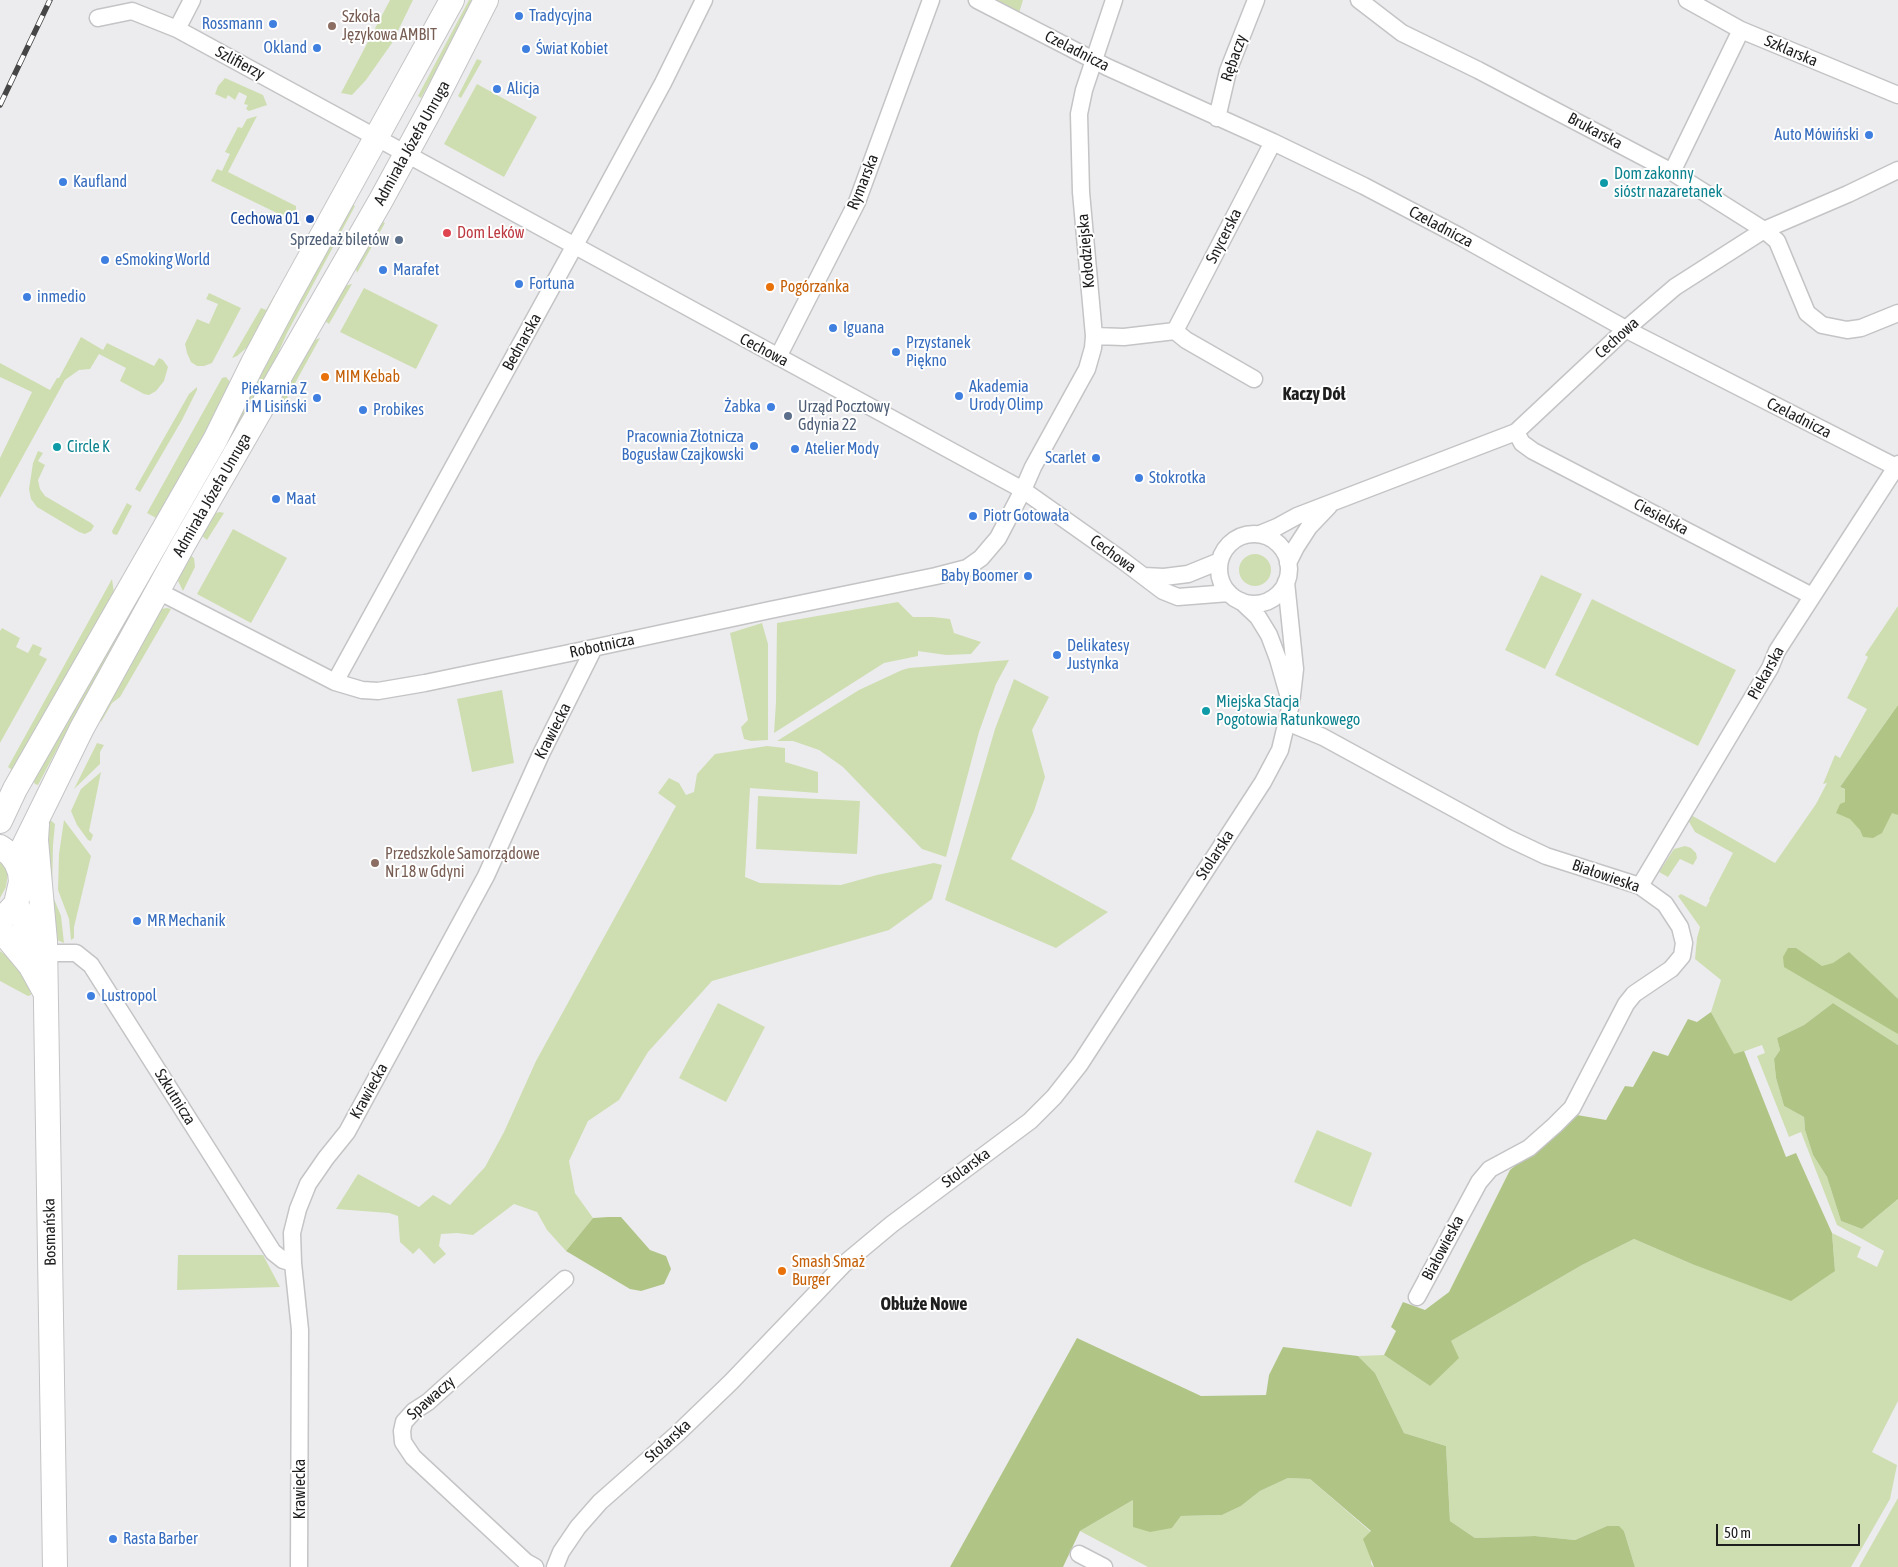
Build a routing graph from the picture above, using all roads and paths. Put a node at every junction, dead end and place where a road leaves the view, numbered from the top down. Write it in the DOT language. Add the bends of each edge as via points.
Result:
graph roads {
  1 [pos="192,0"];
  2 [pos="452,0"];
  3 [pos="486,0"];
  4 [pos="704,0"];
  5 [pos="931,0"];
  6 [pos="978,0"];
  7 [pos="1114,0"];
  8 [pos="1256,0"];
  9 [pos="1359,0"];
  10 [pos="1687,0"];
  11 [pos="98,18"];
  12 [pos="177,29"];
  13 [pos="1741,30"];
  14 [pos="1094,60"];
  15 [pos="1898,95"];
  16 [pos="1217,118"];
  17 [pos="376,137"];
  18 [pos="1273,142"];
  19 [pos="406,153"];
  20 [pos="1898,170"];
  21 [pos="1672,172"];
  22 [pos="1764,230"];
  23 [pos="575,246"];
  24 [pos="1898,313"];
  25 [pos="1626,329"];
  26 [pos="1175,331"];
  27 [pos="1094,336"];
  28 [pos="778,357"];
  29 [pos="1254,379"];
  30 [pos="1516,432"];
  31 [pos="1897,467"];
  32 [pos="1023,490"];
  33 [pos="1336,501"];
  34 [pos="1260,534"];
  35 [pos="1220,561"];
  36 [pos="1288,563"];
  37 [pos="1144,576"];
  38 [pos="1286,582"];
  39 [pos="158,591"];
  40 [pos="1812,596"];
  41 [pos="1235,597"];
  42 [pos="594,648"];
  43 [pos="335,682"];
  44 [pos="1291,704"];
  45 [pos="1287,722"];
  46 [pos="38,817"];
  47 [pos="0,821"];
  48 [pos="8,855"];
  49 [pos="1640,886"];
  50 [pos="8,911"];
  51 [pos="0,929"];
  52 [pos="46,959"];
  53 [pos="46,994"];
  54 [pos="293,1263"];
  55 [pos="565,1279"];
  56 [pos="1417,1297"];
  57 [pos="1079,1554"];
  58 [pos="54,1567"];
  59 [pos="299,1567"];
  60 [pos="535,1567"];
  61 [pos="555,1567"];
  62 [pos="1104,1567"];
  1 -- 12 [label="street"];
  2 -- 17 [label="street, Admirała Józefa Unruga"];
  3 -- 19 [label="street, Admirała Józefa Unruga"];
  4 -- 23 [label="street, Bednarska"];
  5 -- 28 [label="street, Rymarska" via="857,202"];
  6 -- 14 [label="street, Czeladnicza"];
  7 -- 14 [label="street, Kołodziejska"];
  8 -- 16 [label="street, Rębaczy" via="1228,71"];
  9 -- 21 [label="street, Brukarska" via="1410,37"];
  10 -- 13 [label="street, Szklarska"];
  11 -- 12 [label="street, Szlifierzy" via="132,11"];
  12 -- 17 [label="street, Szlifierzy"];
  13 -- 15 [label="street, Szklarska"];
  13 -- 21 [label="street"];
  14 -- 16 [label="street, Czeladnicza"];
  14 -- 27 [label="street, Kołodziejska" via="1079,114 1085,250"];
  16 -- 18 [label="street, Czeladnicza"];
  17 -- 19 [label="street, Cechowa"];
  17 -- 47 [label="street, Admirała Józefa Unruga" via="252,363 215,440 15,789"];
  18 -- 25 [label="street, Czeladnicza" via="1364,186"];
  18 -- 26 [label="street, Snycerska"];
  19 -- 23 [label="street, Cechowa"];
  19 -- 39 [label="street, Admirała Józefa Unruga"];
  20 -- 22 [label="street, Cechowa"];
  21 -- 22 [label="street, Brukarska"];
  22 -- 24 [label="street, Brukarska" via="1777,240 1807,314 1818,323 1847,330 1861,328"];
  22 -- 25 [label="street, Cechowa" via="1676,287"];
  23 -- 28 [label="street, Cechowa"];
  23 -- 43 [label="street, Bednarska"];
  25 -- 30 [label="street, Cechowa"];
  25 -- 31 [label="street, Czeladnicza"];
  26 -- 27 [label="street" via="1124,337"];
  26 -- 29 [label="street"];
  27 -- 32 [label="street, Kołodziejska" via="1087,369 1032,467"];
  28 -- 32 [label="street, Cechowa"];
  30 -- 33 [label="street, Cechowa"];
  30 -- 40 [label="street, Ciesielska" via="1522,443 1534,451"];
  31 -- 40 [label="street, Piekarska"];
  32 -- 37 [label="street, Cechowa"];
  32 -- 42 [label="street, Robotnicza" via="998,538 981,558 967,568"];
  33 -- 34 [label="street, Cechowa"];
  33 -- 36 [label="street, Cechowa" via="1319,515"];
  34 -- 35 [label="street" via="1249,534 1230,543"];
  34 -- 36 [label="street" via="1278,544"];
  35 -- 37 [label="street, Cechowa" via="1188,574"];
  35 -- 41 [label="street" via="1220,578"];
  36 -- 38 [label="street"];
  37 -- 41 [label="street, Cechowa" via="1163,591 1178,597"];
  38 -- 41 [label="street" via="1268,601 1254,604"];
  38 -- 44 [label="street, Stolarska" via="1294,662"];
  39 -- 43 [label="street, Robotnicza"];
  39 -- 46 [label="street, Admirała Józefa Unruga" via="82,728"];
  40 -- 49 [label="street, Piekarska"];
  41 -- 44 [label="street, Stolarska" via="1258,617 1269,635"];
  42 -- 43 [label="street, Robotnicza" via="378,691"];
  42 -- 54 [label="street, Krawiecka" via="471,904 347,1132 308,1184 292,1233"];
  44 -- 45 [label="street, Stolarska"];
  45 -- 49 [label="street, Białowieska" via="1323,737 1546,856"];
  45 -- 61 [label="street, Stolarska" via="1280,750 1263,782 1080,1064 1054,1097 1030,1121 844,1264 731,1382 600,1502 578,1527"];
  46 -- 48 [label="street, Admirała Józefa Unruga"];
  46 -- 52 [label="street" via="36,840"];
  48 -- 50 [label="street" via="20,872 21,882"];
  49 -- 56 [label="street, Białowieska" via="1665,904 1680,927 1684,943 1682,956 1671,969 1634,994 1626,1004 1572,1108 1529,1148 1490,1169 1479,1182"];
  50 -- 52 [label="street, Bosmańska"];
  51 -- 53 [label="street" via="30,965"];
  52 -- 53 [label="street, Bosmańska"];
  52 -- 54 [label="street, Szkutnicza" via="76,953 91,965 273,1252 282,1260"];
  53 -- 58 [label="street, Bosmańska"];
  54 -- 59 [label="street, Krawiecka" via="300,1330"];
  55 -- 60 [label="street, Spawaczy" via="414,1411 404,1422 402,1431 402,1442 413,1457"];
  57 -- 62 [label="street"];
}
